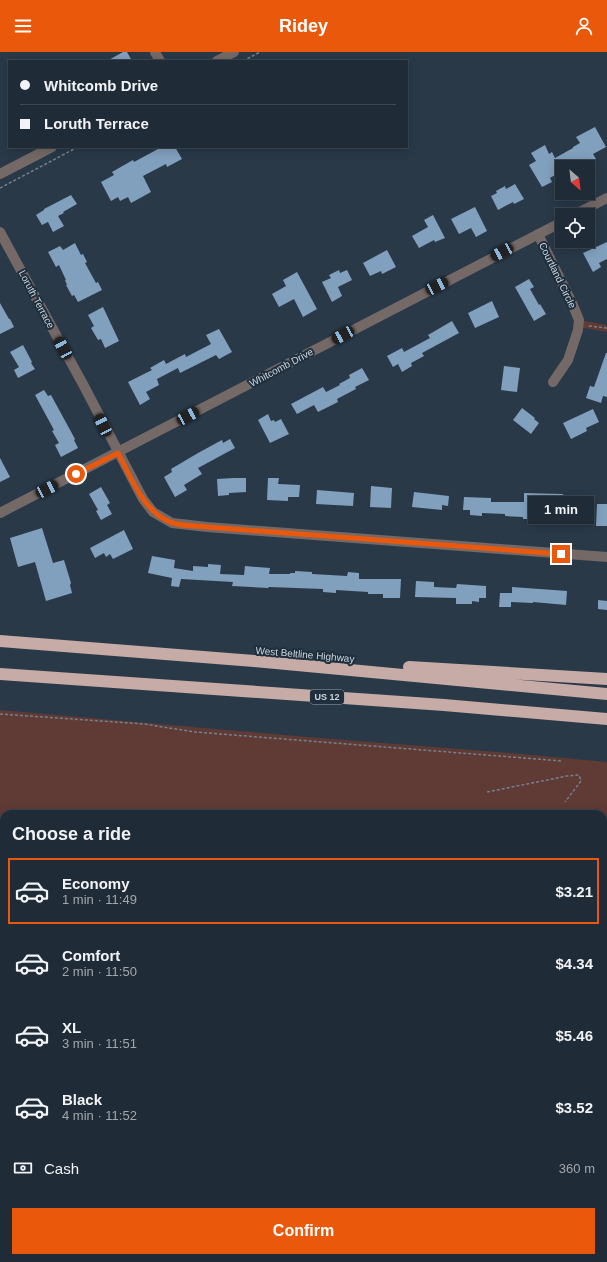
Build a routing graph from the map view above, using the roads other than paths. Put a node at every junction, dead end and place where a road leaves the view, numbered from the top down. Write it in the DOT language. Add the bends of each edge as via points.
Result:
graph roads {
  1 [pos="234,52"];
  2 [pos="218,60"];
  3 [pos="50,148"];
  4 [pos="0,174"];
  5 [pos="607,198"];
  6 [pos="588,208"];
  7 [pos="555,226"];
  8 [pos="0,232"];
  9 [pos="538,234"];
  10 [pos="553,382"];
  11 [pos="118,453"];
  12 [pos="0,513"];
  13 [pos="607,557"];
  14 [pos="0,641"];
  15 [pos="254,661"];
  16 [pos="0,674"];
  17 [pos="607,679"];
  18 [pos="607,694"];
  19 [pos="607,720"];
  1 -- 2 [label="street"];
  3 -- 4 [label="street"];
  5 -- 6 [label="street"];
  7 -- 9 [label="street, Whitcomb Drive"];
  8 -- 11 [label="street, Loruth Terrace"];
  9 -- 10 [label="street, Courtland Circle" via="579,320 568,360"];
  9 -- 11 [label="street, Whitcomb Drive"];
  11 -- 12 [label="street, Whitcomb Drive"];
  11 -- 13 [label="street, Loruth Terrace" via="153,512 172,523"];
  14 -- 15 [label="highway, West Beltline Highway"];
  15 -- 17 [label="highway"];
  15 -- 18 [label="highway, West Beltline Highway"];
  16 -- 19 [label="highway, US 12" via="444,705"];
}
